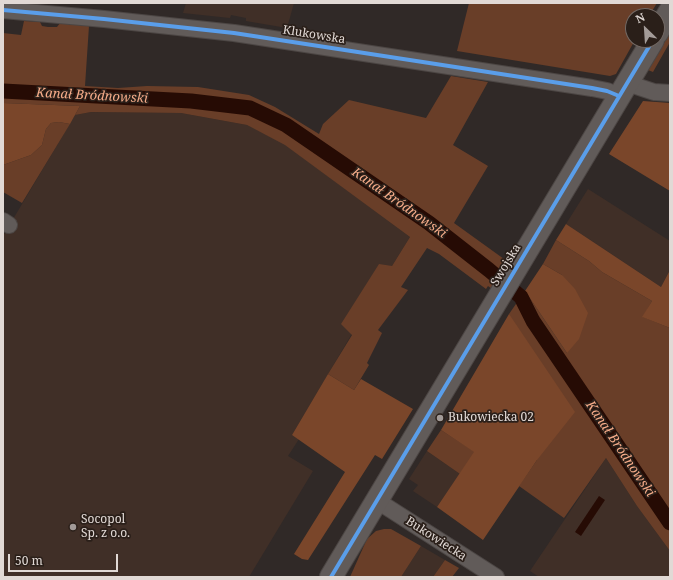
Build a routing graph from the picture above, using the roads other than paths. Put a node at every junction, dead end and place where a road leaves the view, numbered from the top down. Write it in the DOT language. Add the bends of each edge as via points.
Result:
graph roads {
  1 [pos="3,10"];
  2 [pos="648,48"];
  3 [pos="623,90"];
  4 [pos="670,93"];
  5 [pos="376,500"];
  6 [pos="331,577"];
  7 [pos="496,577"];
  1 -- 3 [label="street, Klukowska" via="242,34 607,91"];
  2 -- 3 [label="street, Swojska"];
  3 -- 4 [label="street, Klukowska"];
  3 -- 5 [label="street, Swojska"];
  5 -- 6 [label="street, Swojska"];
  5 -- 7 [label="street, Bukowiecka"];
}
